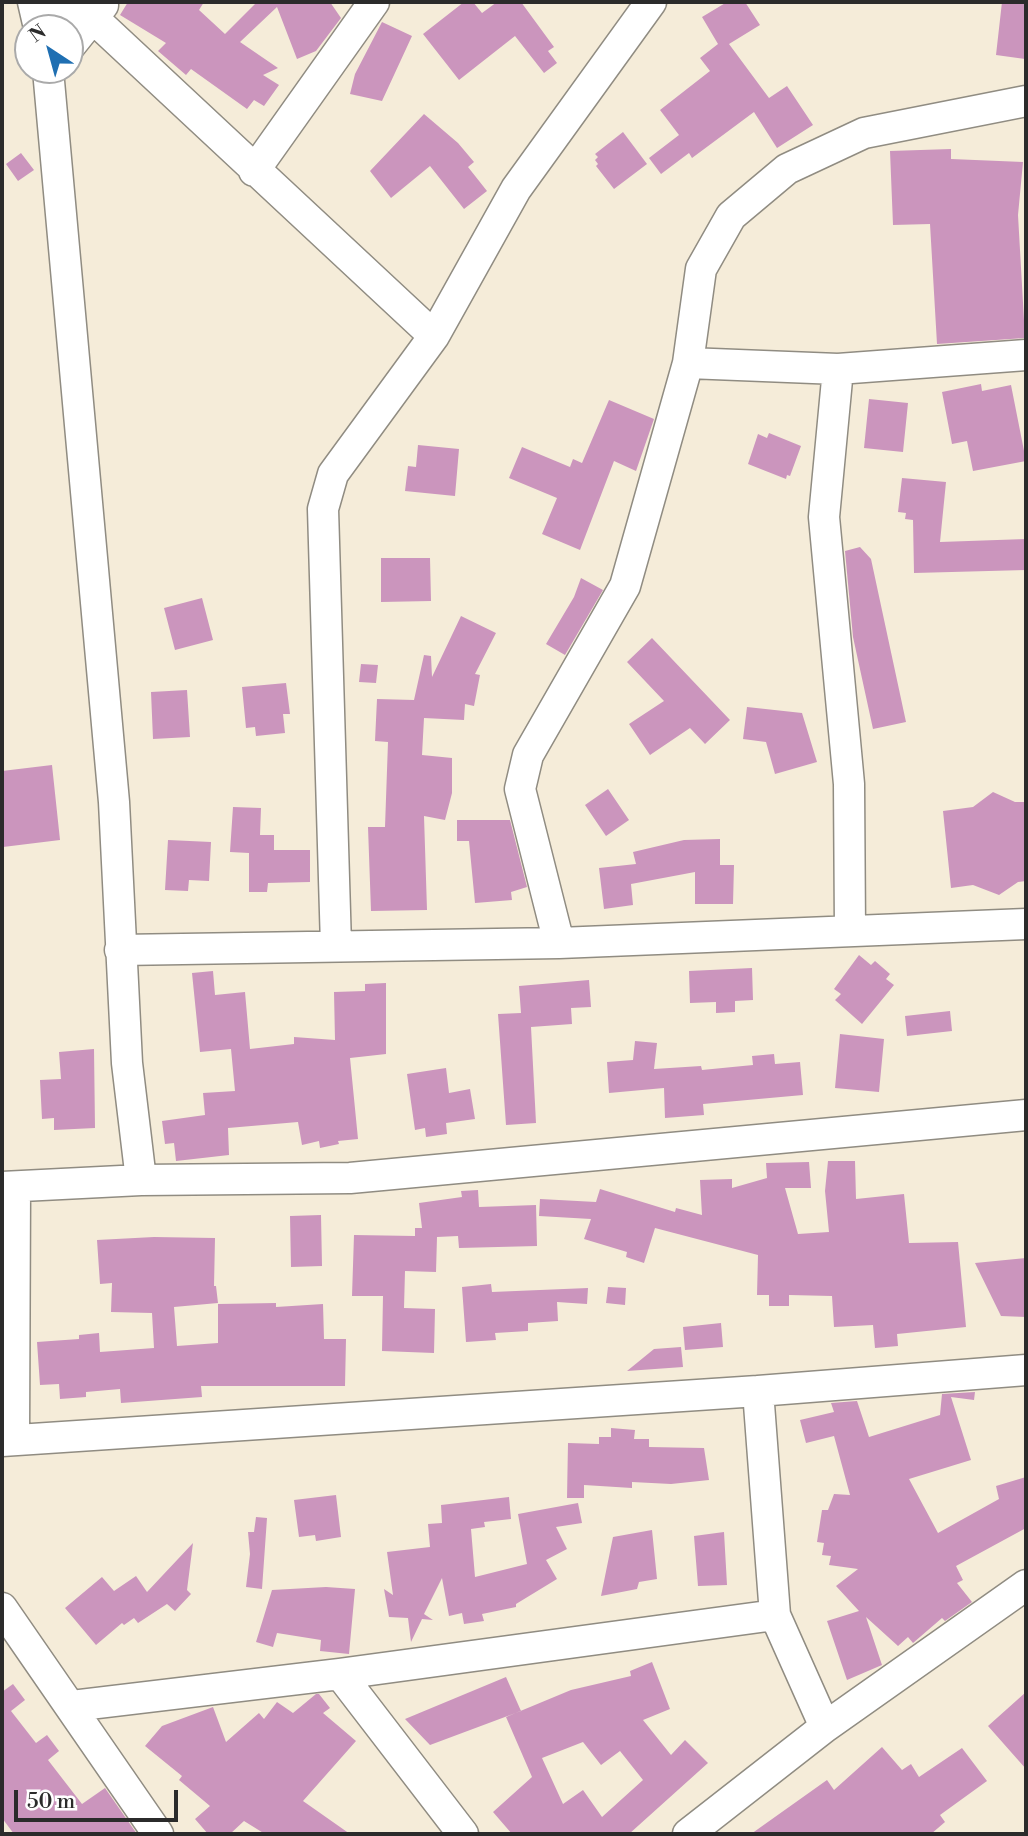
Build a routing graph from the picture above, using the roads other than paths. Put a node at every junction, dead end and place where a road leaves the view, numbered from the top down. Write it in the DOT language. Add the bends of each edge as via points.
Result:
graph roads {
  1 [pos="53,2"];
  2 [pos="374,2"];
  3 [pos="651,2"];
  4 [pos="100,11"];
  5 [pos="84,30"];
  6 [pos="49,84"];
  7 [pos="1026,101"];
  8 [pos="254,171"];
  9 [pos="434,335"];
  10 [pos="1026,355"];
  11 [pos="688,363"];
  12 [pos="838,369"];
  13 [pos="1026,924"];
  14 [pos="850,931"];
  15 [pos="559,943"];
  16 [pos="335,946"];
  17 [pos="120,950"];
  18 [pos="1026,1115"];
  19 [pos="141,1180"];
  20 [pos="8,1187"];
  21 [pos="1026,1370"];
  22 [pos="758,1391"];
  23 [pos="8,1440"];
  24 [pos="1026,1585"];
  25 [pos="2,1608"];
  26 [pos="775,1615"];
  27 [pos="340,1674"];
  28 [pos="72,1706"];
  29 [pos="825,1727"];
  30 [pos="158,1834"];
  31 [pos="463,1834"];
  32 [pos="688,1834"];
  1 -- 4 [label="street"];
  2 -- 8 [label="street"];
  3 -- 9 [label="street" via="516,189"];
  4 -- 5 [label="street"];
  4 -- 8 [label="street"];
  6 -- 17 [label="street" via="114,802"];
  7 -- 11 [label="street" via="864,134 787,169 731,216 701,269"];
  8 -- 9 [label="street"];
  9 -- 16 [label="street" via="333,474 323,509"];
  10 -- 12 [label="street"];
  11 -- 12 [label="street"];
  11 -- 15 [label="street" via="625,586 527,755 520,789"];
  12 -- 14 [label="street" via="824,517 849,784"];
  13 -- 14 [label="street"];
  14 -- 15 [label="street"];
  15 -- 16 [label="street"];
  16 -- 17 [label="street"];
  17 -- 19 [label="street"];
  18 -- 19 [label="street" via="350,1178"];
  19 -- 20 [label="street"];
  20 -- 23 [label="street"];
  21 -- 22 [label="street"];
  22 -- 23 [label="street"];
  22 -- 26 [label="street"];
  24 -- 29 [label="street"];
  25 -- 28 [label="street"];
  26 -- 27 [label="street"];
  26 -- 29 [label="street"];
  27 -- 28 [label="street"];
  27 -- 31 [label="street"];
  28 -- 30 [label="street"];
  29 -- 32 [label="street"];
}
